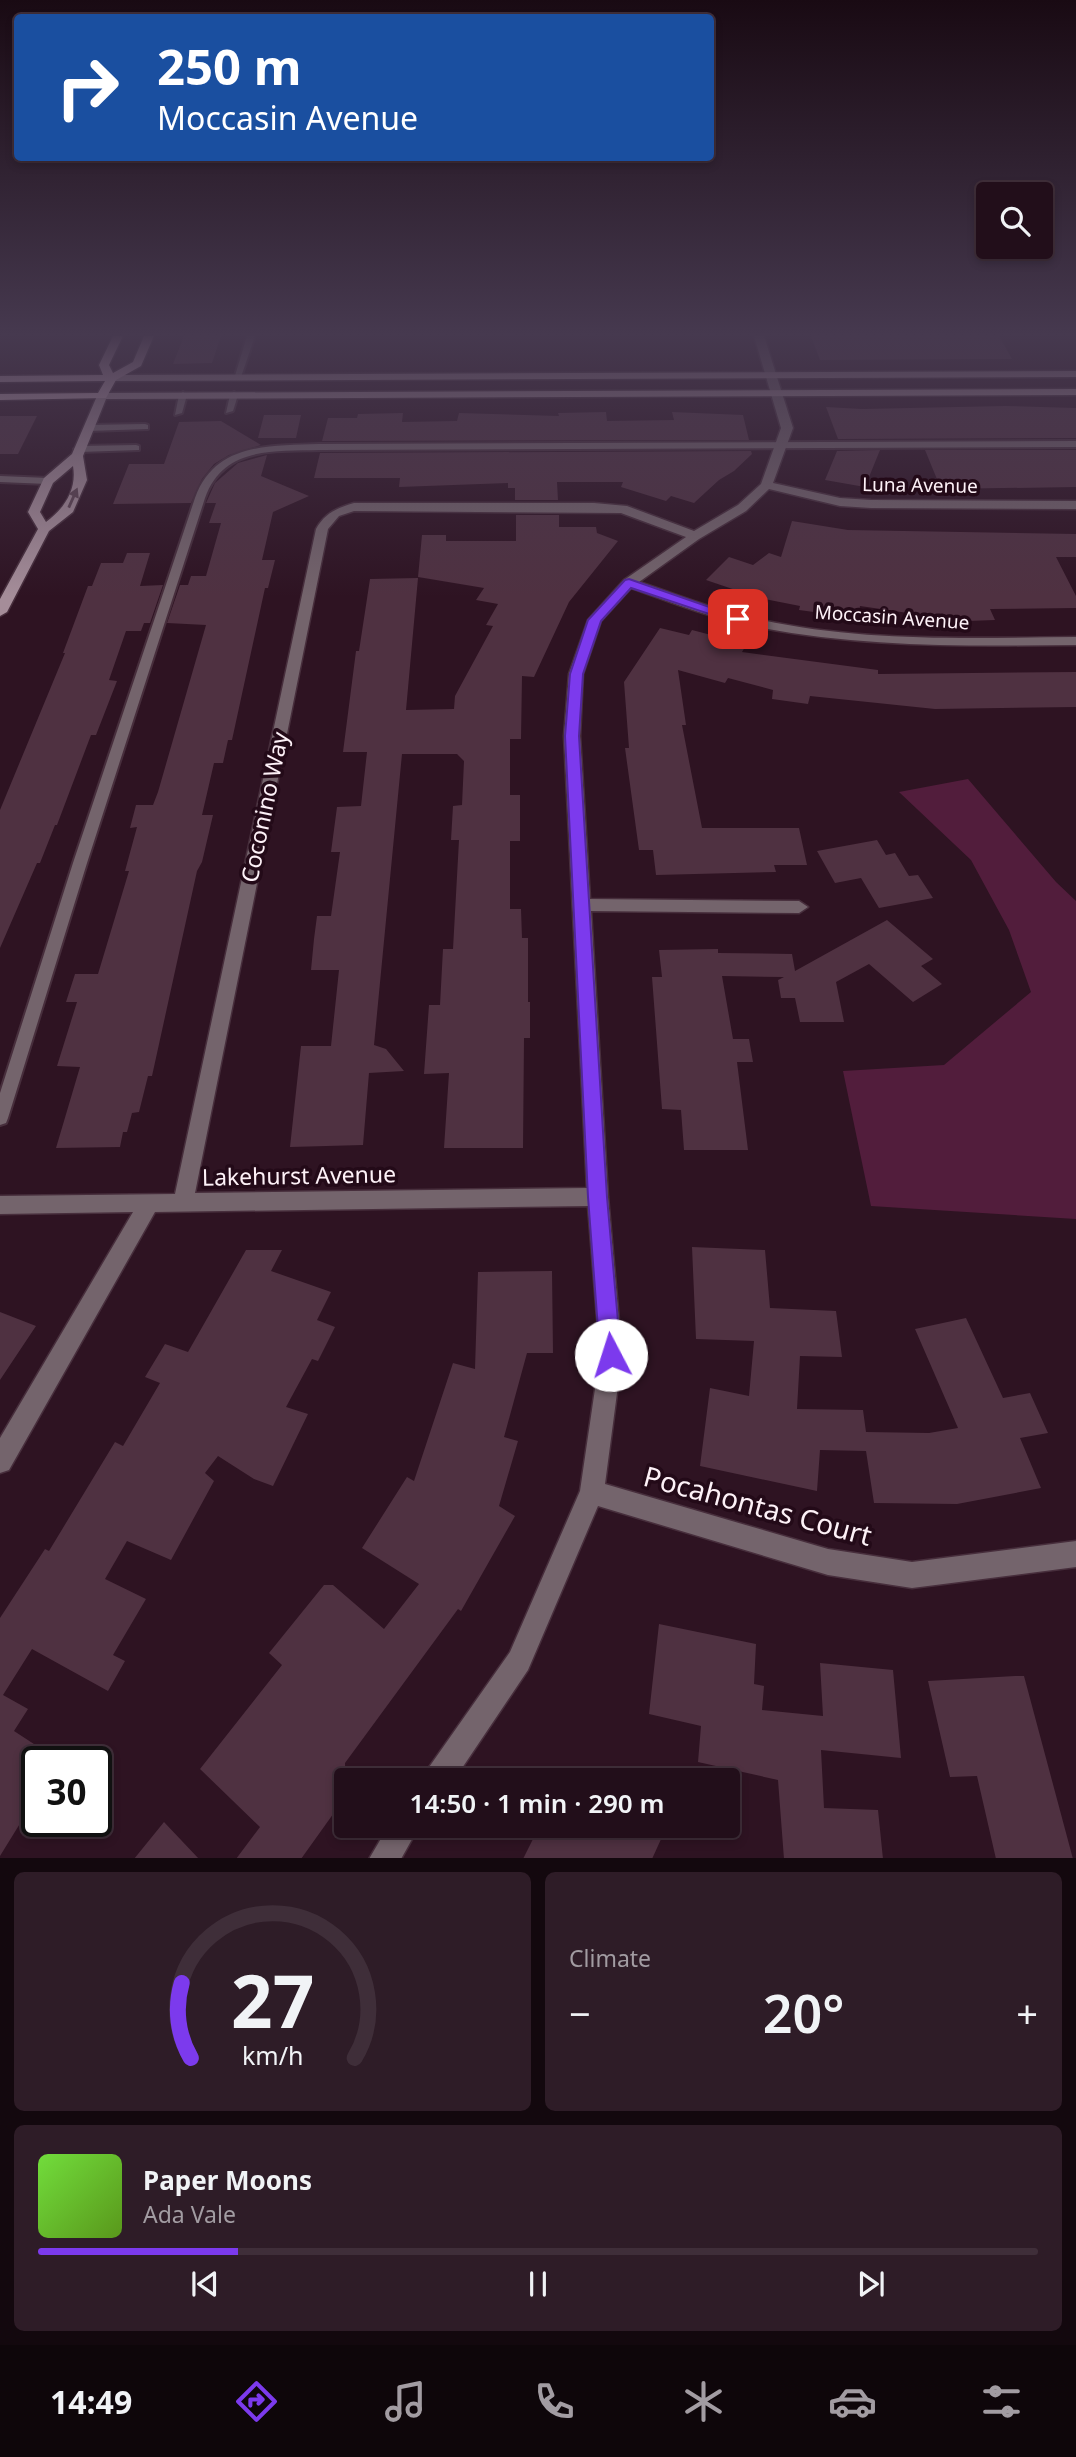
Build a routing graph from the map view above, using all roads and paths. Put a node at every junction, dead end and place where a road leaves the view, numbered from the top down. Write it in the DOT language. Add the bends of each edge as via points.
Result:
graph roads {
  1 [pos="90,423"];
  2 [pos="785,423"];
  3 [pos="145,427"];
  4 [pos="88,428"];
  5 [pos="783,444"];
  6 [pos="1076,444"];
  7 [pos="136,448"];
  8 [pos="78,452"];
  9 [pos="0,479"];
  10 [pos="48,481"];
  11 [pos="766,485"];
  12 [pos="1076,505"];
  13 [pos="44,528"];
  14 [pos="695,536"];
  15 [pos="629,583"];
  16 [pos="0,612"];
  17 [pos="1076,640"];
  18 [pos="582,905"];
  19 [pos="799,907"];
  20 [pos="0,1118"];
  21 [pos="598,1197"];
  22 [pos="183,1203"];
  23 [pos="149,1204"];
  24 [pos="0,1205"];
  25 [pos="0,1461"];
  26 [pos="592,1492"];
  27 [pos="1076,1554"];
  28 [pos="445,1768"];
  29 [pos="397,1838"];
  30 [pos="383,1858"];
  1 -- 4 [label="main road"];
  2 -- 5 [label="street"];
  3 -- 4 [label="lane"];
  4 -- 8 [label="main road"];
  5 -- 6 [label="lane"];
  5 -- 11 [label="street"];
  5 -- 20 [label="lane" via="278,448 236,458 216,469 207,482 148,658"];
  7 -- 8 [label="lane"];
  8 -- 10 [label="main road"];
  13 -- 8 [label="main road, one-way" via="67,512 81,480"];
  9 -- 10 [label="lane"];
  10 -- 13 [label="main road" via="34,512"];
  11 -- 12 [label="street, Luna Avenue" via="840,502"];
  11 -- 14 [label="street" via="742,508"];
  13 -- 16 [label="main road"];
  14 -- 15 [label="street"];
  14 -- 22 [label="street, Coconino Way" via="622,509 354,508 327,519"];
  15 -- 17 [label="street, Moccasin Avenue" via="738,619 835,636 921,642"];
  15 -- 18 [label="street" via="595,620 576,674 572,736"];
  18 -- 19 [label="street"];
  18 -- 21 [label="street"];
  21 -- 22 [label="street, Lakehurst Avenue"];
  21 -- 26 [label="street" via="611,1355"];
  22 -- 23 [label="street, Lakehurst Avenue"];
  23 -- 24 [label="street, Lakehurst Avenue"];
  23 -- 25 [label="street"];
  26 -- 27 [label="street, Pocahontas Court" via="828,1562 912,1575"];
  26 -- 28 [label="street" via="519,1661"];
  29 -- 30 [label="street"];
}
